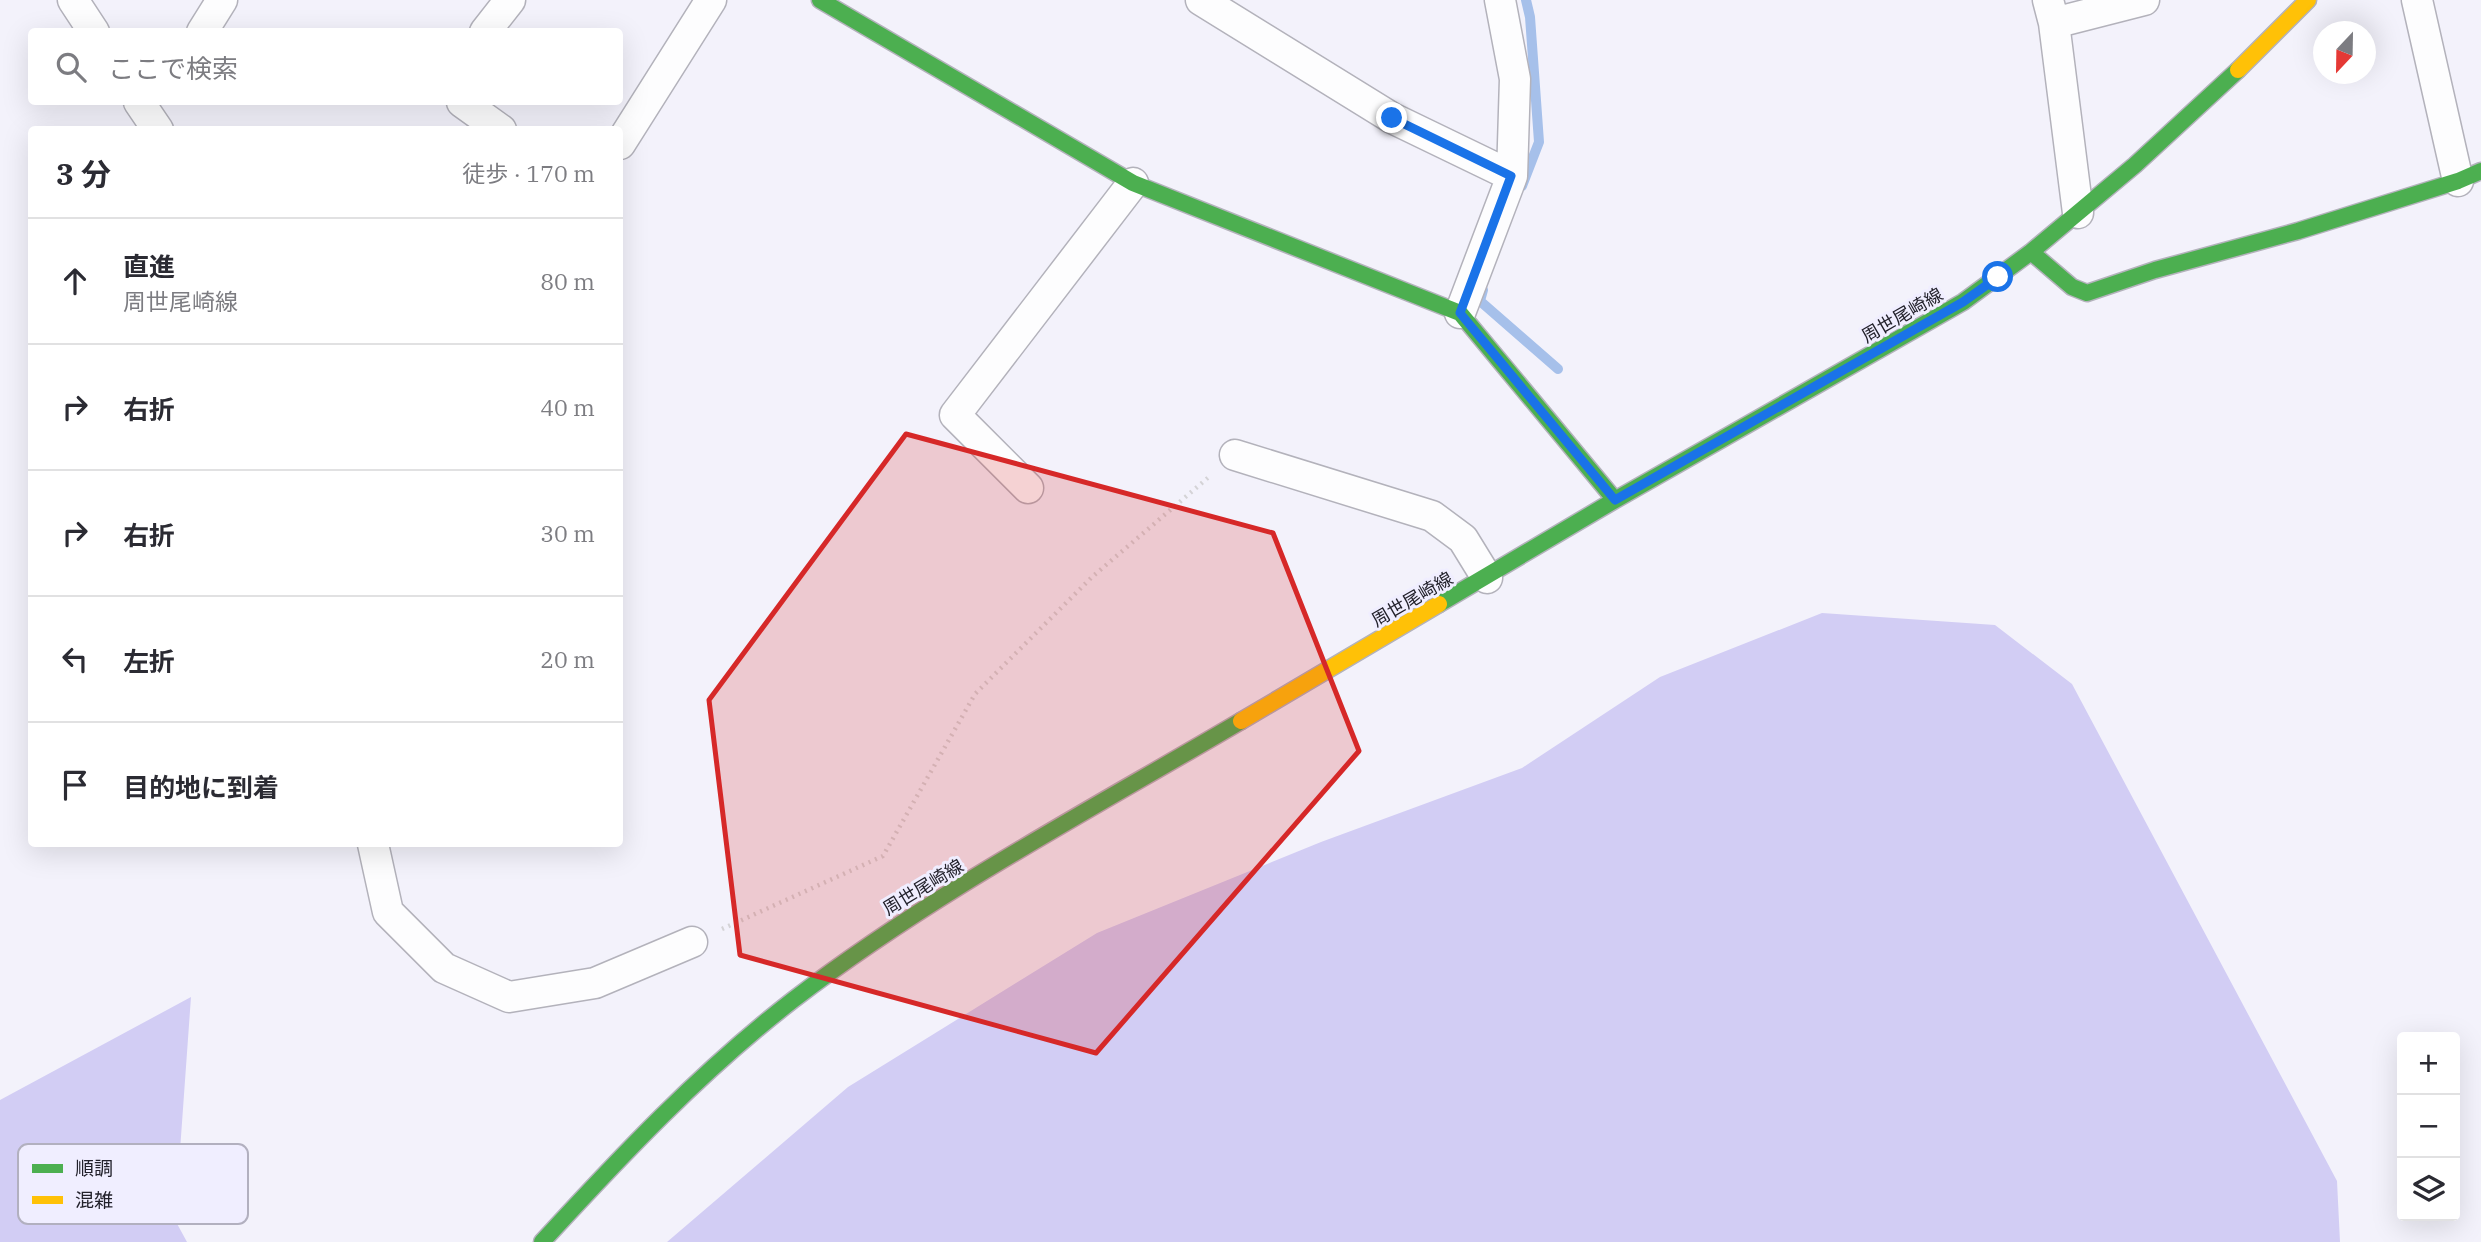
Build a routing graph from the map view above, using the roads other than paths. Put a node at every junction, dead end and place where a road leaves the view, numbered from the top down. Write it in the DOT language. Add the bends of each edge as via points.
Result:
graph roads {
  1 [pos="73,0"];
  2 [pos="222,0"];
  3 [pos="510,0"];
  4 [pos="711,0"];
  5 [pos="820,0"];
  6 [pos="1200,0"];
  7 [pos="1500,0"];
  8 [pos="2144,0"];
  9 [pos="2308,0"];
  10 [pos="2417,0"];
  11 [pos="2051,11"];
  12 [pos="91,28"];
  13 [pos="204,28"];
  14 [pos="488,28"];
  15 [pos="466,105"];
  16 [pos="495,126"];
  17 [pos="623,139"];
  18 [pos="1511,176"];
  19 [pos="2469,176"];
  20 [pos="1133,183"];
  21 [pos="2078,213"];
  22 [pos="2031,251"];
  23 [pos="1460,313"];
  24 [pos="1235,455"];
  25 [pos="1028,488"];
  26 [pos="1615,500"];
  27 [pos="1487,578"];
  28 [pos="374,847"];
  29 [pos="692,942"];
  30 [pos="542,1242"];
  1 -- 12 [label="street"];
  2 -- 13 [label="street"];
  3 -- 14 [label="street"];
  4 -- 17 [label="street"];
  5 -- 20 [label="main road"];
  6 -- 18 [label="street" via="1392,118"];
  7 -- 18 [label="street" via="1515,79"];
  8 -- 11 [label="street"];
  9 -- 21 [label="main road, 周世尾崎線" via="2252,57"];
  10 -- 19 [label="street"];
  11 -- 21 [label="street"];
  15 -- 16 [label="street"];
  18 -- 23 [label="street"];
  19 -- 22 [label="main road" via="2087,293 2072,287"];
  20 -- 23 [label="main road"];
  20 -- 25 [label="street" via="956,415"];
  21 -- 22 [label="main road, 周世尾崎線"];
  22 -- 26 [label="main road, 周世尾崎線" via="1963,302"];
  23 -- 26 [label="main road"];
  24 -- 27 [label="street" via="1432,516 1463,539"];
  26 -- 27 [label="main road, 周世尾崎線"];
  27 -- 30 [label="main road, 周世尾崎線" via="874,940 706,1075"];
  28 -- 29 [label="street" via="388,912 444,968 509,997 595,983"];
}
